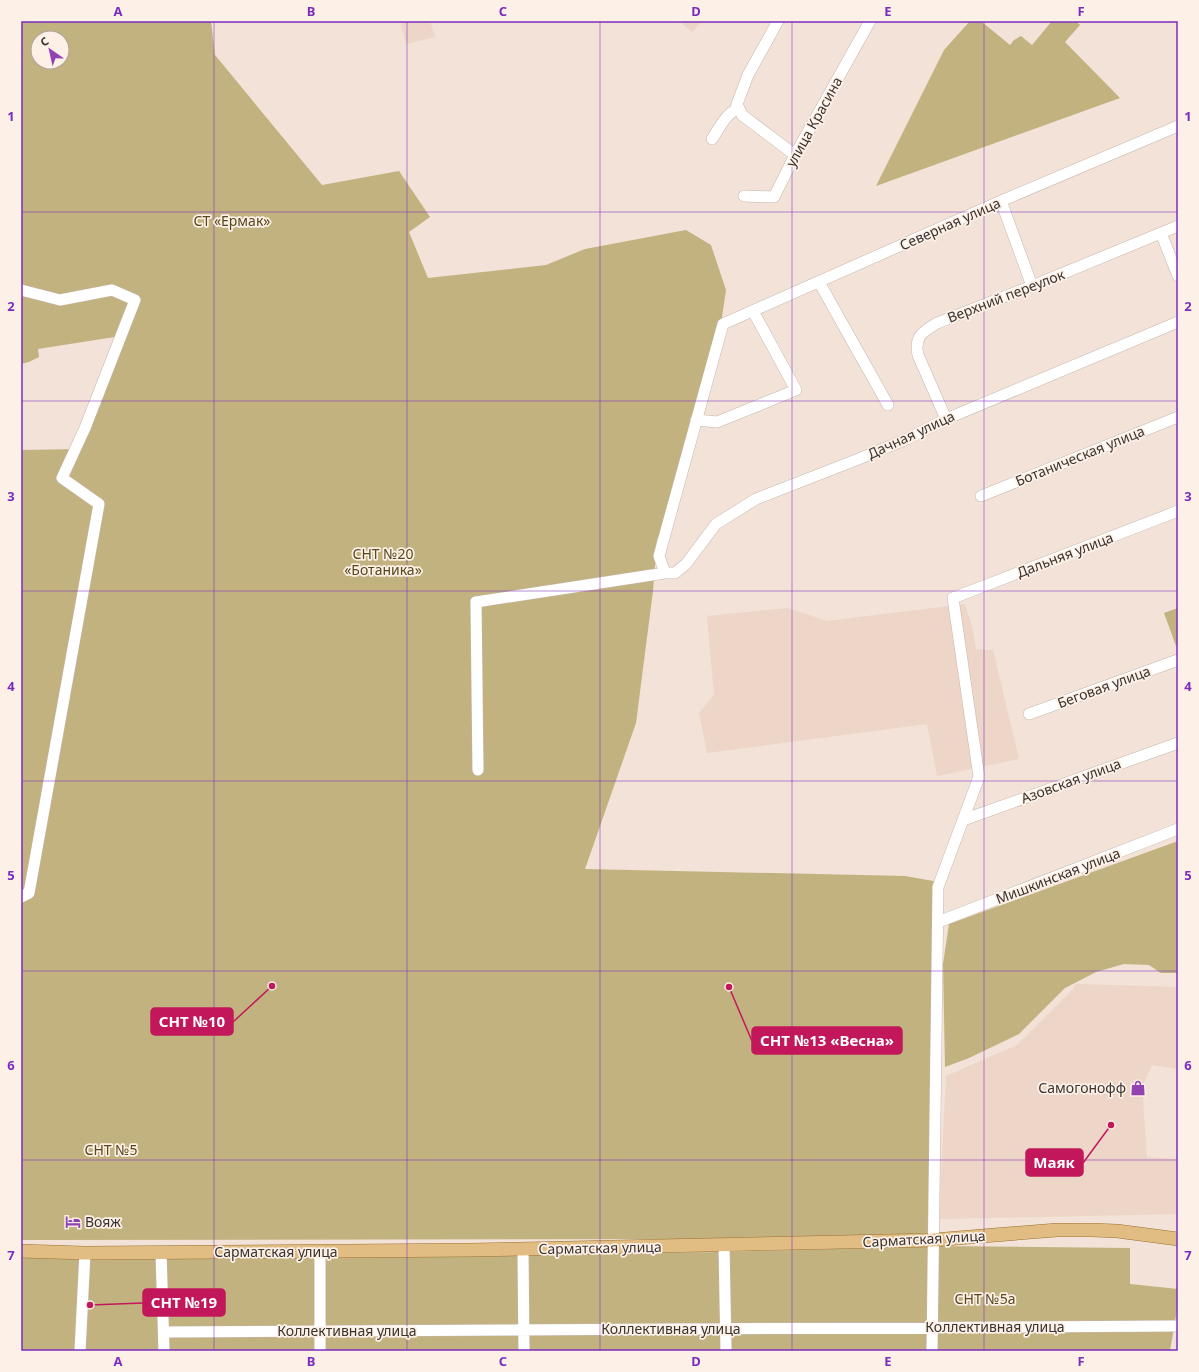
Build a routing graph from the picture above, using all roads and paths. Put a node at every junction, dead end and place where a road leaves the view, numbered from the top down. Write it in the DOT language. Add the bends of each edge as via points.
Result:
graph roads {
  1 [pos="778,21"];
  2 [pos="870,21"];
  3 [pos="737,104"];
  4 [pos="1178,126"];
  5 [pos="712,139"];
  6 [pos="795,155"];
  7 [pos="744,196"];
  8 [pos="1001,201"];
  9 [pos="1178,226"];
  10 [pos="1161,233"];
  11 [pos="1178,276"];
  12 [pos="819,282"];
  13 [pos="1032,286"];
  14 [pos="21,290"];
  15 [pos="753,310"];
  16 [pos="1178,322"];
  17 [pos="888,405"];
  18 [pos="1178,416"];
  19 [pos="946,419"];
  20 [pos="696,420"];
  21 [pos="981,496"];
  22 [pos="1178,511"];
  23 [pos="665,573"];
  24 [pos="1178,660"];
  25 [pos="1029,714"];
  26 [pos="1178,743"];
  27 [pos="478,770"];
  28 [pos="963,820"];
  29 [pos="1178,829"];
  30 [pos="25,895"];
  31 [pos="938,922"];
  32 [pos="1178,1239"];
  33 [pos="932,1240"];
  34 [pos="724,1245"];
  35 [pos="523,1249"];
  36 [pos="21,1251"];
  37 [pos="320,1251"];
  38 [pos="161,1252"];
  39 [pos="85,1253"];
  40 [pos="1178,1326"];
  41 [pos="932,1327"];
  42 [pos="726,1328"];
  43 [pos="524,1330"];
  44 [pos="320,1331"];
  45 [pos="164,1332"];
  46 [pos="80,1351"];
  47 [pos="164,1351"];
  48 [pos="320,1351"];
  49 [pos="524,1351"];
  50 [pos="726,1351"];
  51 [pos="932,1351"];
  1 -- 3 [label="street" via="748,75"];
  2 -- 6 [label="street, улица Красина"];
  3 -- 5 [label="street" via="736,109 722,121"];
  3 -- 6 [label="street" via="742,116"];
  4 -- 8 [label="street, Северная улица"];
  6 -- 7 [label="street, улица Красина" via="774,197"];
  8 -- 12 [label="street, Северная улица"];
  8 -- 13 [label="street"];
  9 -- 10 [label="street, Верхний переулок"];
  10 -- 11 [label="street"];
  10 -- 13 [label="street, Верхний переулок"];
  12 -- 15 [label="street, Северная улица"];
  12 -- 17 [label="street"];
  13 -- 19 [label="street, Верхний переулок" via="936,323 925,330 919,338 916,346 918,356"];
  14 -- 30 [label="street" via="60,300 112,290 135,300 85,428 62,478 99,504"];
  15 -- 20 [label="street, Северная улица" via="723,324"];
  15 -- 20 [label="street" via="796,390 717,422"];
  16 -- 19 [label="street, Дачная улица"];
  18 -- 21 [label="street, Ботаническая улица"];
  19 -- 23 [label="street, Дачная улица" via="907,440 756,499 716,524 686,564 675,573"];
  20 -- 23 [label="street" via="659,556"];
  22 -- 28 [label="street, Дальняя улица" via="953,598 979,777"];
  23 -- 27 [label="street" via="476,602"];
  24 -- 25 [label="street, Беговая улица"];
  26 -- 28 [label="street, Азовская улица"];
  28 -- 31 [label="street" via="938,887"];
  29 -- 31 [label="street, Мишкинская улица"];
  31 -- 33 [label="street"];
  32 -- 33 [label="main road, Сарматская улица" via="1117,1231 1057,1230"];
  33 -- 34 [label="main road, Сарматская улица"];
  33 -- 41 [label="street"];
  34 -- 35 [label="main road, Сарматская улица"];
  34 -- 42 [label="street"];
  35 -- 37 [label="main road, Сарматская улица"];
  35 -- 43 [label="street"];
  36 -- 39 [label="main road, Сарматская улица"];
  37 -- 38 [label="main road, Сарматская улица"];
  37 -- 44 [label="street"];
  38 -- 39 [label="main road, Сарматская улица"];
  38 -- 45 [label="street"];
  39 -- 46 [label="street"];
  40 -- 41 [label="street, Коллективная улица"];
  41 -- 42 [label="street, Коллективная улица"];
  41 -- 51 [label="street"];
  42 -- 43 [label="street, Коллективная улица"];
  42 -- 50 [label="street"];
  43 -- 44 [label="street, Коллективная улица"];
  43 -- 49 [label="street"];
  44 -- 45 [label="street, Коллективная улица"];
  44 -- 48 [label="street"];
  45 -- 47 [label="street"];
}
